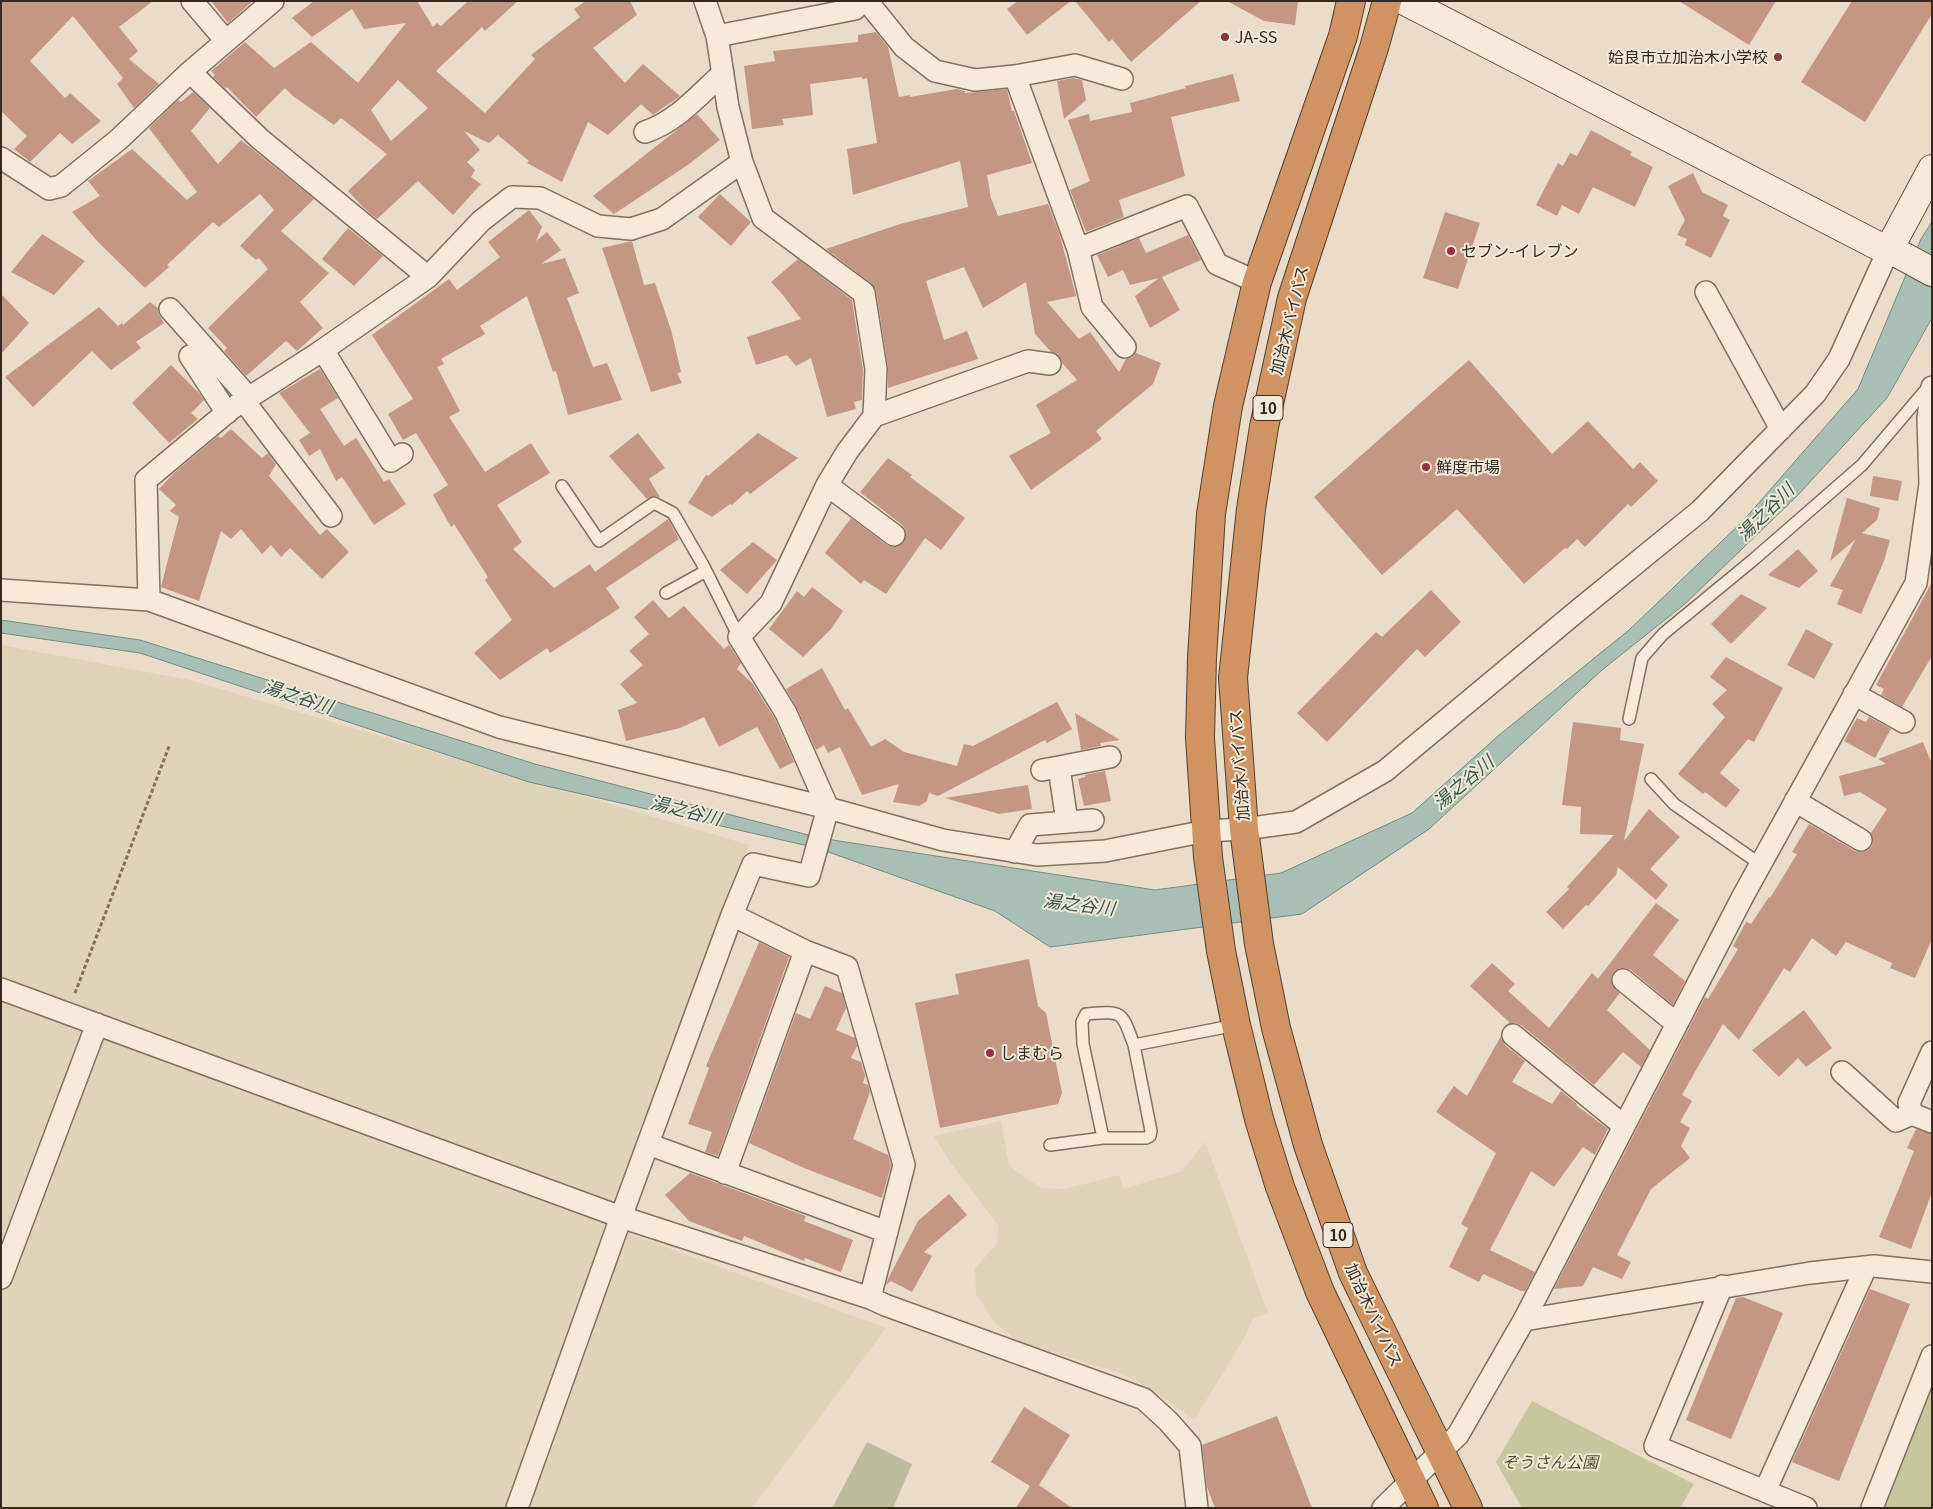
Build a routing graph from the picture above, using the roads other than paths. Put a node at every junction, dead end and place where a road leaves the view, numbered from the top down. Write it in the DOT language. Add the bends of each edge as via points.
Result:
graph roads {
  1 [pos="192,1"];
  2 [pos="273,1"];
  3 [pos="705,1"];
  4 [pos="860,1"];
  5 [pos="867,1"];
  6 [pos="1351,1"];
  7 [pos="1387,1"];
  8 [pos="1405,1"];
  9 [pos="717,36"];
  10 [pos="226,41"];
  11 [pos="190,72"];
  12 [pos="722,73"];
  13 [pos="1015,76"];
  14 [pos="1122,79"];
  15 [pos="645,132"];
  16 [pos="1,158"];
  17 [pos="742,162"];
  18 [pos="1932,169"];
  19 [pos="1078,249"];
  20 [pos="1893,253"];
  21 [pos="1932,272"];
  22 [pos="428,277"];
  23 [pos="1257,282"];
  24 [pos="1706,292"];
  25 [pos="170,309"];
  26 [pos="1125,347"];
  27 [pos="323,350"];
  28 [pos="190,356"];
  29 [pos="1050,364"];
  30 [pos="1932,383"];
  31 [pos="1932,387"];
  32 [pos="240,404"];
  33 [pos="874,416"];
  34 [pos="1781,429"];
  35 [pos="402,454"];
  36 [pos="827,485"];
  37 [pos="562,486"];
  38 [pos="331,516"];
  39 [pos="894,535"];
  40 [pos="706,571"];
  41 [pos="1924,586"];
  42 [pos="1,590"];
  43 [pos="666,594"];
  44 [pos="149,600"];
  45 [pos="739,637"];
  46 [pos="1854,694"];
  47 [pos="1629,719"];
  48 [pos="1904,722"];
  49 [pos="1110,757"];
  50 [pos="1651,779"];
  51 [pos="1795,801"];
  52 [pos="828,808"];
  53 [pos="1093,820"];
  54 [pos="1067,822"];
  55 [pos="1244,829"];
  56 [pos="1861,840"];
  57 [pos="1207,844"];
  58 [pos="1015,852"];
  59 [pos="1760,864"];
  60 [pos="732,915"];
  61 [pos="805,951"];
  62 [pos="1623,980"];
  63 [pos="1,989"];
  64 [pos="97,1024"];
  65 [pos="1236,1024"];
  66 [pos="1677,1024"];
  67 [pos="1513,1035"];
  68 [pos="1134,1045"];
  69 [pos="1932,1052"];
  70 [pos="1842,1072"];
  71 [pos="1912,1114"];
  72 [pos="1932,1122"];
  73 [pos="1624,1126"];
  74 [pos="1103,1138"];
  75 [pos="648,1144"];
  76 [pos="1050,1145"];
  77 [pos="725,1172"];
  78 [pos="621,1216"];
  79 [pos="887,1232"];
  80 [pos="1866,1267"];
  81 [pos="1932,1272"];
  82 [pos="1,1278"];
  83 [pos="1722,1286"];
  84 [pos="870,1298"];
  85 [pos="1524,1320"];
  86 [pos="1932,1356"];
  87 [pos="1440,1452"];
  88 [pos="1411,1480"];
  89 [pos="1765,1491"];
  90 [pos="517,1508"];
  91 [pos="1197,1508"];
  92 [pos="1383,1508"];
  93 [pos="1424,1508"];
  94 [pos="1468,1508"];
  95 [pos="1806,1508"];
  96 [pos="1872,1508"];
  1 -- 10 [label="street"];
  2 -- 10 [label="street"];
  3 -- 9 [label="street"];
  4 -- 9 [label="street" via="855,9"];
  5 -- 13 [label="street" via="904,47 935,71 975,80"];
  6 -- 23 [label="highway, 10" via="1343,36"];
  7 -- 55 [label="highway, 加治木バイパス / 10" via="1292,298 1264,427 1251,509 1233,678"];
  8 -- 20 [label="street"];
  9 -- 12 [label="street"];
  10 -- 11 [label="street"];
  11 -- 16 [label="street" via="118,140 60,186 49,189"];
  11 -- 22 [label="street" via="260,139"];
  12 -- 15 [label="street" via="671,120"];
  12 -- 17 [label="street"];
  13 -- 14 [label="street" via="1075,65"];
  13 -- 19 [label="street"];
  17 -- 22 [label="street" via="662,219 631,229 598,226 540,198 512,197 481,221"];
  17 -- 33 [label="street" via="763,218 864,293 876,369"];
  18 -- 20 [label="street"];
  19 -- 23 [label="street" via="1187,206 1217,264"];
  19 -- 26 [label="street" via="1092,307"];
  20 -- 21 [label="street"];
  20 -- 34 [label="street" via="1839,359 1815,394"];
  22 -- 27 [label="street"];
  23 -- 57 [label="highway, 10" via="1228,406 1211,514 1200,720"];
  24 -- 34 [label="street"];
  25 -- 32 [label="street"];
  27 -- 32 [label="street"];
  27 -- 35 [label="street" via="391,460"];
  28 -- 32 [label="street"];
  29 -- 33 [label="street" via="1028,362"];
  30 -- 47 [label="lane" via="1862,465 1663,634 1642,658"];
  31 -- 41 [label="street" via="1928,418 1930,484"];
  32 -- 38 [label="street"];
  32 -- 44 [label="street" via="146,480"];
  33 -- 36 [label="street"];
  34 -- 55 [label="street" via="1700,511 1385,771 1296,822"];
  36 -- 39 [label="street"];
  36 -- 45 [label="street" via="771,603"];
  37 -- 40 [label="lane" via="599,541 654,503 673,513"];
  40 -- 43 [label="lane"];
  40 -- 45 [label="lane"];
  41 -- 46 [label="street"];
  42 -- 44 [label="street"];
  44 -- 52 [label="street" via="499,727"];
  45 -- 52 [label="street" via="786,713"];
  46 -- 48 [label="street"];
  46 -- 51 [label="street"];
  49 -- 54 [label="street" via="1050,768"];
  50 -- 59 [label="lane" via="1674,804"];
  51 -- 56 [label="street"];
  51 -- 59 [label="street"];
  52 -- 58 [label="street" via="943,840"];
  52 -- 60 [label="street" via="809,876 753,864"];
  53 -- 54 [label="street"];
  54 -- 58 [label="street" via="1030,826"];
  55 -- 57 [label="street"];
  55 -- 87 [label="highway, 加治木バイパス / 10" via="1259,944 1276,1028 1308,1145 1353,1273"];
  57 -- 58 [label="street" via="1037,855"];
  57 -- 65 [label="highway, 10" via="1221,951"];
  59 -- 66 [label="street"];
  60 -- 61 [label="street"];
  60 -- 75 [label="street"];
  61 -- 77 [label="street"];
  61 -- 79 [label="street" via="847,967 904,1165"];
  62 -- 66 [label="street"];
  63 -- 64 [label="street"];
  64 -- 78 [label="street"];
  64 -- 82 [label="street"];
  65 -- 68 [label="lane"];
  65 -- 88 [label="highway, 10" via="1280,1187 1316,1284"];
  66 -- 73 [label="street"];
  67 -- 73 [label="street"];
  68 -- 74 [label="lane" via="1150,1136"];
  68 -- 74 [label="lane" via="1119,1014 1086,1014 1082,1022 1083,1044"];
  69 -- 71 [label="street" via="1909,1104"];
  70 -- 71 [label="street" via="1896,1121"];
  71 -- 72 [label="street"];
  73 -- 85 [label="street"];
  74 -- 76 [label="lane"];
  75 -- 77 [label="street"];
  75 -- 78 [label="street"];
  77 -- 79 [label="street"];
  78 -- 84 [label="street"];
  78 -- 90 [label="street"];
  79 -- 84 [label="street"];
  80 -- 81 [label="street"];
  80 -- 83 [label="street"];
  80 -- 89 [label="street"];
  83 -- 85 [label="street"];
  83 -- 89 [label="street" via="1655,1446"];
  84 -- 91 [label="street" via="1144,1399 1190,1446"];
  85 -- 87 [label="street" via="1458,1435"];
  86 -- 96 [label="street"];
  87 -- 88 [label="street"];
  87 -- 94 [label="highway, 加治木バイパス / 10"];
  88 -- 92 [label="street"];
  88 -- 93 [label="highway, 10"];
  89 -- 95 [label="street"];
}
